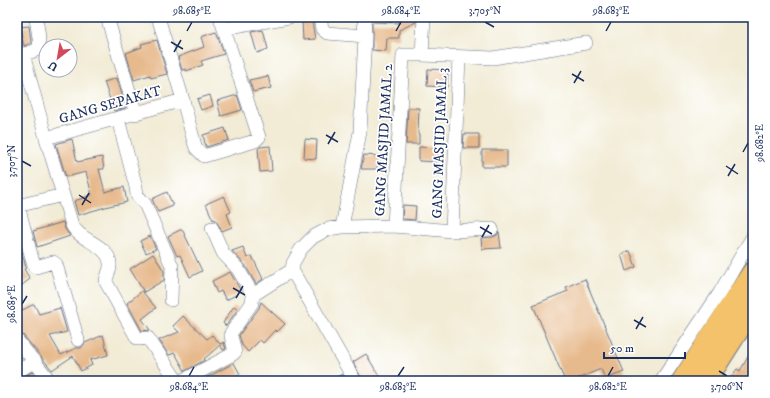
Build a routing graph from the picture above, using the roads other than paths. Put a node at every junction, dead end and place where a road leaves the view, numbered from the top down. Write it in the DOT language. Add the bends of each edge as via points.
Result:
graph roads {
  1 [pos="107,17"];
  2 [pos="158,17"];
  3 [pos="289,17"];
  4 [pos="320,17"];
  5 [pos="364,17"];
  6 [pos="424,17"];
  7 [pos="36,19"];
  8 [pos="222,23"];
  9 [pos="365,36"];
  10 [pos="586,43"];
  11 [pos="20,55"];
  12 [pos="422,55"];
  13 [pos="458,57"];
  14 [pos="183,100"];
  15 [pos="136,114"];
  16 [pos="118,119"];
  17 [pos="46,138"];
  18 [pos="63,195"];
  19 [pos="17,205"];
  20 [pos="394,226"];
  21 [pos="342,227"];
  22 [pos="212,228"];
  23 [pos="492,229"];
  24 [pos="452,231"];
  25 [pos="753,236"];
  26 [pos="292,270"];
  27 [pos="753,273"];
  28 [pos="252,294"];
  29 [pos="171,300"];
  30 [pos="753,306"];
  31 [pos="17,340"];
  32 [pos="78,340"];
  33 [pos="35,361"];
  34 [pos="17,372"];
  35 [pos="50,381"];
  36 [pos="177,381"];
  37 [pos="182,381"];
  38 [pos="355,381"];
  39 [pos="661,381"];
  40 [pos="683,381"];
  41 [pos="705,381"];
  1 -- 15 [label="street"];
  2 -- 14 [label="street"];
  3 -- 8 [label="street"];
  4 -- 9 [label="street" via="322,29 326,33"];
  5 -- 9 [label="street"];
  6 -- 12 [label="street"];
  7 -- 11 [label="street" via="38,48"];
  8 -- 14 [label="street" via="259,137 255,141 204,156 196,148"];
  9 -- 21 [label="street" via="360,132"];
  10 -- 13 [label="street" via="493,58"];
  11 -- 17 [label="street"];
  12 -- 13 [label="street"];
  12 -- 20 [label="street, GANG MASJID JAMAL 2" via="403,55"];
  13 -- 24 [label="street, GANG MASJID JAMAL 3"];
  14 -- 15 [label="street, GANG SEPAKAT"];
  15 -- 16 [label="street, GANG SEPAKAT"];
  16 -- 17 [label="street, GANG SEPAKAT"];
  16 -- 29 [label="street" via="136,195 144,204 172,266"];
  17 -- 18 [label="street"];
  18 -- 19 [label="street"];
  18 -- 36 [label="street" via="74,229 108,255 110,270 106,282 137,338 148,338"];
  19 -- 32 [label="street" via="34,266 53,262 56,264"];
  20 -- 21 [label="street"];
  20 -- 24 [label="street"];
  21 -- 26 [label="street" via="313,237 301,249"];
  22 -- 28 [label="street" via="223,253 238,269"];
  23 -- 24 [label="street"];
  25 -- 39 [label="street" via="719,294"];
  26 -- 28 [label="street"];
  26 -- 38 [label="street"];
  27 -- 40 [label="highway"];
  28 -- 37 [label="street" via="252,303 230,336 235,352"];
  30 -- 41 [label="highway"];
  31 -- 33 [label="street"];
  33 -- 34 [label="street"];
  33 -- 35 [label="street"];
}
